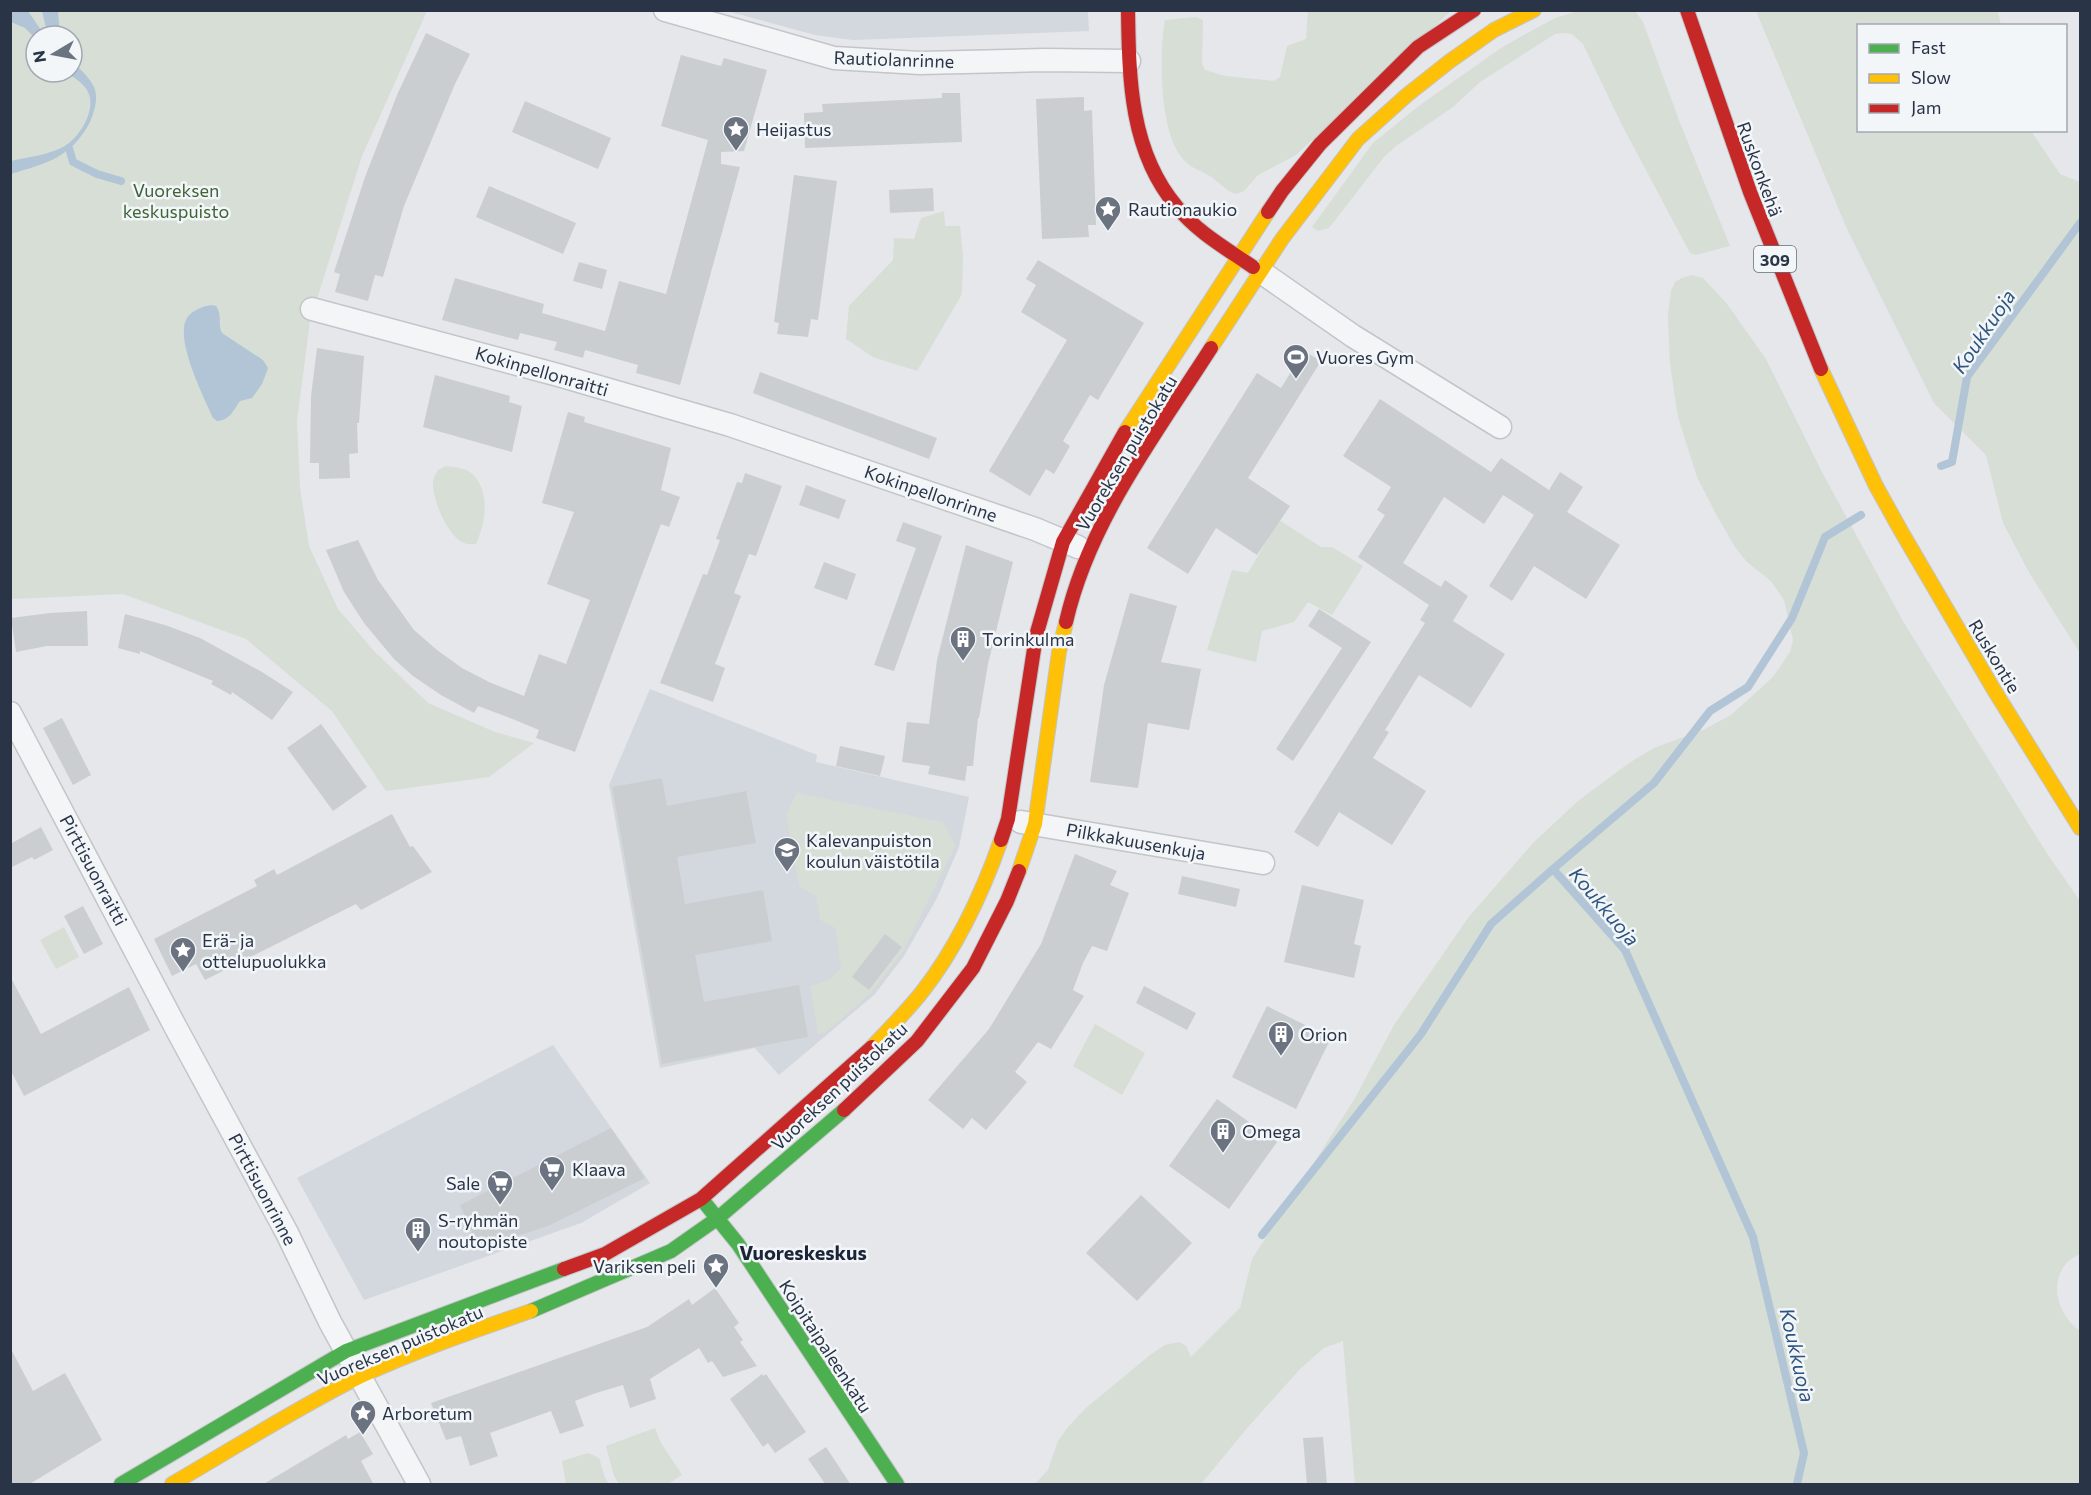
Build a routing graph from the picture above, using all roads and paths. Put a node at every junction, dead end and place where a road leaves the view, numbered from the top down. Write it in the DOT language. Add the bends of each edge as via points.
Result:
graph roads {
  1 [pos="665,10"];
  2 [pos="1128,10"];
  3 [pos="1474,10"];
  4 [pos="1534,10"];
  5 [pos="1687,10"];
  6 [pos="1130,61"];
  7 [pos="1237,256"];
  8 [pos="1261,272"];
  9 [pos="312,309"];
  10 [pos="1500,427"];
  11 [pos="771,438"];
  12 [pos="1883,499"];
  13 [pos="1064,542"];
  14 [pos="1089,551"];
  15 [pos="10,713"];
  16 [pos="1008,819"];
  17 [pos="1035,824"];
  18 [pos="2080,828"];
  19 [pos="1263,863"];
  20 [pos="176,1028"];
  21 [pos="702,1199"];
  22 [pos="718,1218"];
  23 [pos="346,1351"];
  24 [pos="360,1377"];
  25 [pos="121,1485"];
  26 [pos="171,1485"];
  27 [pos="419,1485"];
  28 [pos="897,1485"];
  1 -- 6 [label="street, Rautiolanrinne" via="834,58 920,63"];
  2 -- 6 [label="main road"];
  3 -- 7 [label="main road, Vuoreksen puistokatu" via="1418,47 1320,144"];
  4 -- 8 [label="main road, Vuoreksen puistokatu" via="1494,30 1450,61 1358,139"];
  5 -- 12 [label="main road, Ruskonkehä / 309" via="1713,93 1803,330"];
  6 -- 7 [label="main road" via="1137,127 1144,156 1158,184 1200,230"];
  7 -- 8 [label="main road"];
  7 -- 13 [label="main road, Vuoreksen puistokatu" via="1122,436"];
  8 -- 10 [label="street" via="1353,336"];
  8 -- 14 [label="main road, Vuoreksen puistokatu" via="1144,452"];
  9 -- 11 [label="street, Kokinpellonraitti" via="558,375"];
  11 -- 13 [label="street, Kokinpellonrinne"];
  12 -- 18 [label="main road, Ruskontie / 309" via="1959,632"];
  13 -- 14 [label="street, Kokinpellonrinne"];
  13 -- 16 [label="main road, Vuoreksen puistokatu" via="1036,636"];
  14 -- 17 [label="main road, Vuoreksen puistokatu" via="1070,604 1059,652"];
  15 -- 20 [label="street, Pirttisuonraitti"];
  16 -- 17 [label="street, Pilkkakuusenkuja"];
  16 -- 21 [label="main road, Vuoreksen puistokatu" via="985,885 957,940 922,992 866,1054"];
  17 -- 19 [label="street, Pilkkakuusenkuja"];
  17 -- 22 [label="main road, Vuoreksen puistokatu" via="1007,901 973,968 917,1041 853,1103"];
  20 -- 23 [label="street, Pirttisuonrinne"];
  21 -- 22 [label="main road, Koipitaipaleenkatu"];
  21 -- 23 [label="main road, Vuoreksen puistokatu" via="605,1254"];
  22 -- 24 [label="main road, Vuoreksen puistokatu" via="671,1251 544,1306 451,1338"];
  22 -- 28 [label="main road, Koipitaipaleenkatu"];
  23 -- 24 [label="street, Pirttisuonrinne"];
  23 -- 25 [label="main road, Vuoreksen puistokatu"];
  24 -- 26 [label="main road, Vuoreksen puistokatu"];
  24 -- 27 [label="street, Pirttisuonrinne"];
}
